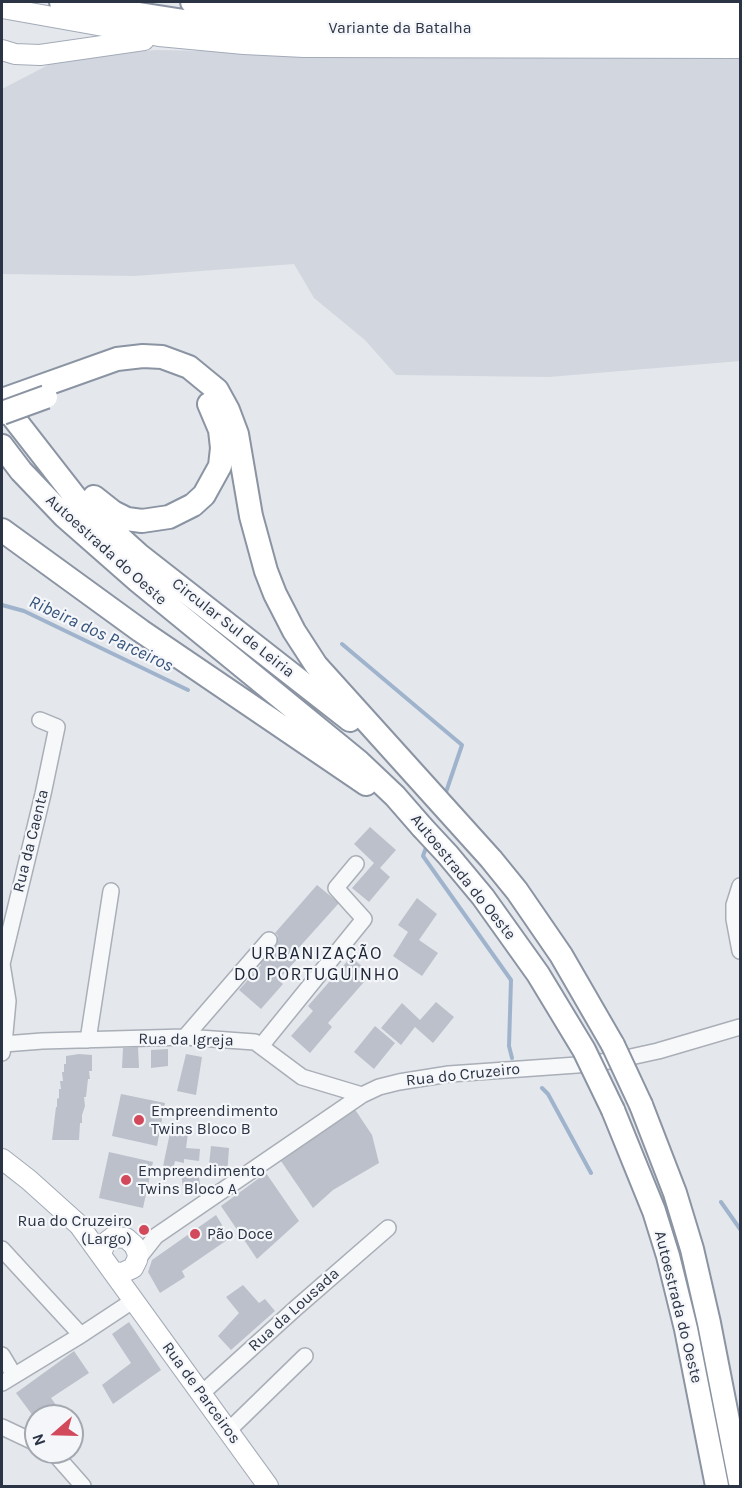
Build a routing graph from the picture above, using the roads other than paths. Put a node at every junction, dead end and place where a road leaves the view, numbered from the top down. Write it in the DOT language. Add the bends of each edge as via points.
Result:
graph roads {
  1 [pos="61,2"];
  2 [pos="192,2"];
  3 [pos="368,2"];
  4 [pos="2,8"];
  5 [pos="299,8"];
  6 [pos="741,12"];
  7 [pos="741,29"];
  8 [pos="159,36"];
  9 [pos="741,48"];
  10 [pos="2,50"];
  11 [pos="43,392"];
  12 [pos="2,401"];
  13 [pos="2,413"];
  14 [pos="2,446"];
  15 [pos="54,470"];
  16 [pos="2,530"];
  17 [pos="40,720"];
  18 [pos="402,762"];
  19 [pos="378,787"];
  20 [pos="356,864"];
  21 [pos="741,886"];
  22 [pos="111,891"];
  23 [pos="269,940"];
  24 [pos="741,951"];
  25 [pos="741,1027"];
  26 [pos="184,1037"];
  27 [pos="88,1040"];
  28 [pos="261,1046"];
  29 [pos="3,1049"];
  30 [pos="362,1095"];
  31 [pos="2,1160"];
  32 [pos="79,1225"];
  33 [pos="388,1228"];
  34 [pos="156,1236"];
  35 [pos="120,1238"];
  36 [pos="2,1249"];
  37 [pos="101,1254"];
  38 [pos="135,1264"];
  39 [pos="113,1272"];
  40 [pos="134,1299"];
  41 [pos="81,1335"];
  42 [pos="2,1355"];
  43 [pos="305,1356"];
  44 [pos="8,1379"];
  45 [pos="201,1394"];
  46 [pos="2,1427"];
  47 [pos="228,1431"];
  48 [pos="24,1437"];
  49 [pos="64,1464"];
  50 [pos="741,1482"];
  51 [pos="261,1484"];
  52 [pos="83,1486"];
  53 [pos="717,1486"];
  1 -- 7 [label="highway, Variante da Batalha" via="183,21 270,27"];
  2 -- 5 [label="highway, Variante da Batalha"];
  3 -- 5 [label="main road"];
  4 -- 8 [label="main road"];
  5 -- 6 [label="highway, Variante da Batalha" via="406,13"];
  8 -- 9 [label="main road" via="304,47"];
  8 -- 10 [label="main road" via="40,55"];
  11 -- 12 [label="highway"];
  11 -- 13 [label="highway, bridge"];
  11 -- 15 [label="highway" via="126,371 164,371 184,380 202,395 216,419 222,448 220,466 204,495 182,511 157,520 127,519 67,473"];
  11 -- 18 [label="highway" via="117,359 143,356 162,357 189,367 217,390 237,434 251,516 275,594 316,665"];
  12 -- 15 [label="highway, Circular Sul de Leiria"];
  14 -- 19 [label="highway, Autoestrada do Oeste" via="21,471 88,538 315,724"];
  15 -- 18 [label="highway, Circular Sul de Leiria" via="76,498 140,555"];
  16 -- 19 [label="highway" via="141,631"];
  17 -- 29 [label="street, Rua da Caenta" via="57,727 2,964 8,1001"];
  18 -- 50 [label="highway, Autoestrada do Oeste, bridge" via="491,860 542,927 613,1045 641,1105 692,1249"];
  19 -- 53 [label="highway, Autoestrada do Oeste, bridge" via="422,827 483,897 538,974 584,1050 613,1110 668,1256 687,1329"];
  20 -- 28 [label="street" via="336,888 364,919"];
  21 -- 24 [label="street" via="734,919"];
  22 -- 27 [label="street"];
  23 -- 26 [label="street"];
  25 -- 30 [label="street, Rua do Cruzeiro" via="617,1060 449,1074 399,1082"];
  26 -- 27 [label="street, Rua da Igreja"];
  26 -- 28 [label="street, Rua da Igreja" via="255,1042"];
  27 -- 29 [label="street, Rua da Igreja" via="42,1041"];
  28 -- 30 [label="street, Rua da Igreja" via="302,1077"];
  30 -- 34 [label="street, Rua do Cruzeiro"];
  31 -- 32 [label="main road"];
  32 -- 35 [label="main road"];
  32 -- 37 [label="main road"];
  33 -- 45 [label="street, Rua da Lousada"];
  34 -- 35 [label="street, Rua do Cruzeiro"];
  34 -- 38 [label="street, Rua do Cruzeiro"];
  35 -- 37 [label="main road" via="105,1243"];
  35 -- 38 [label="main road" via="136,1249"];
  36 -- 41 [label="street"];
  37 -- 39 [label="main road"];
  38 -- 39 [label="main road" via="126,1272"];
  38 -- 40 [label="main road"];
  39 -- 40 [label="main road, Rua de Parceiros"];
  40 -- 41 [label="street"];
  40 -- 45 [label="main road, Rua de Parceiros"];
  41 -- 44 [label="street"];
  42 -- 44 [label="street"];
  43 -- 47 [label="street"];
  45 -- 47 [label="main road, Rua de Parceiros"];
  46 -- 48 [label="street"];
  47 -- 51 [label="main road, Rua de Parceiros"];
  49 -- 52 [label="street"];
}
